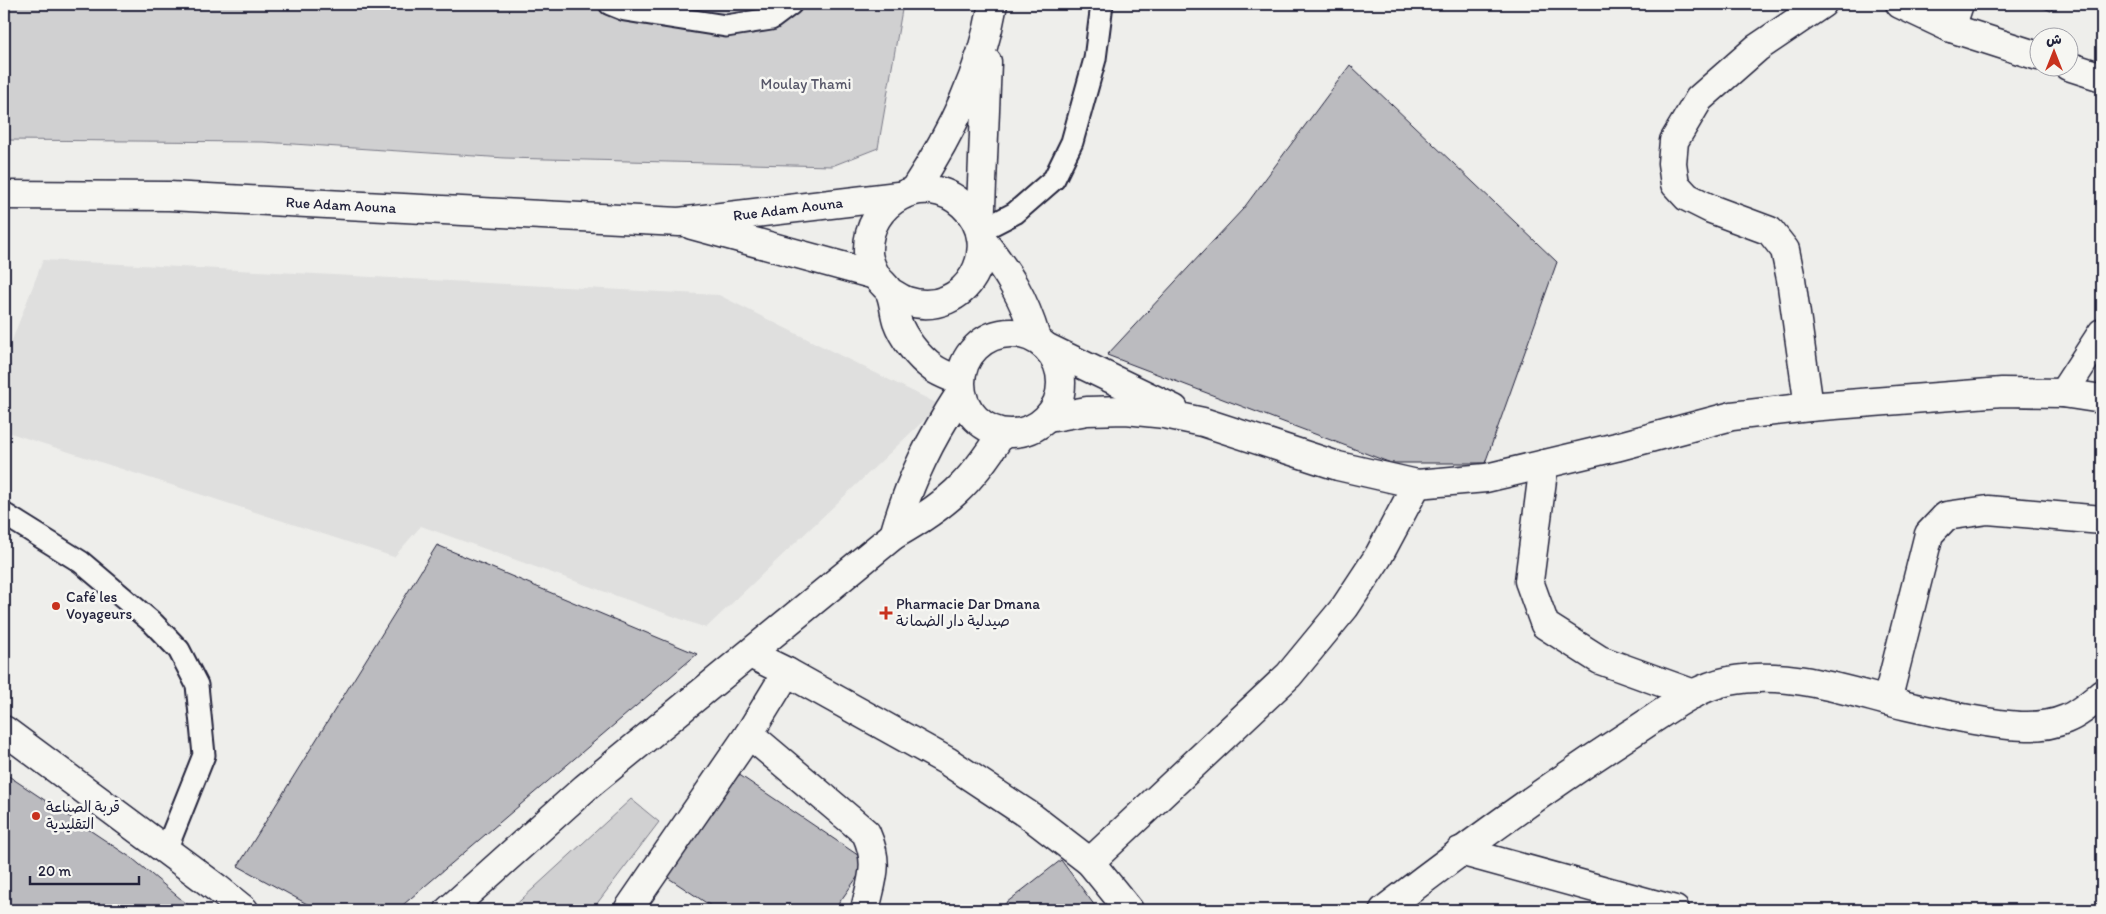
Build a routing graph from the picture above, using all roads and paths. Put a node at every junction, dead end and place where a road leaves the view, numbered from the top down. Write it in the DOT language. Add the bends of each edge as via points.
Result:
graph roads {
  1 [pos="610,4"];
  2 [pos="791,4"];
  3 [pos="1102,4"];
  4 [pos="1822,4"];
  5 [pos="1900,4"];
  6 [pos="991,16"];
  7 [pos="1955,16"];
  8 [pos="2028,51"];
  9 [pos="2078,69"];
  10 [pos="2102,77"];
  11 [pos="906,193"];
  12 [pos="4,196"];
  13 [pos="679,222"];
  14 [pos="981,235"];
  15 [pos="883,284"];
  16 [pos="2102,333"];
  17 [pos="1042,343"];
  18 [pos="961,387"];
  19 [pos="2062,393"];
  20 [pos="2102,399"];
  21 [pos="1809,407"];
  22 [pos="1048,418"];
  23 [pos="1203,422"];
  24 [pos="1002,433"];
  25 [pos="1544,464"];
  26 [pos="1417,484"];
  27 [pos="4,514"];
  28 [pos="2102,520"];
  29 [pos="894,535"];
  30 [pos="750,654"];
  31 [pos="787,672"];
  32 [pos="1694,694"];
  33 [pos="2102,694"];
  34 [pos="1887,701"];
  35 [pos="4,730"];
  36 [pos="749,734"];
  37 [pos="166,850"];
  38 [pos="1460,851"];
  39 [pos="1090,862"];
  40 [pos="244,910"];
  41 [pos="448,910"];
  42 [pos="628,910"];
  43 [pos="865,910"];
  44 [pos="1129,910"];
  45 [pos="1384,910"];
  46 [pos="1675,910"];
  1 -- 2 [label="lane" via="625,10 726,26 771,19"];
  3 -- 14 [label="lane" via="1095,59 1072,142 1054,179 1015,213"];
  4 -- 21 [label="street" via="1757,48 1699,99 1674,141 1672,163 1675,184 1687,197 1770,231 1785,250"];
  5 -- 7 [label="street"];
  6 -- 11 [label="street" via="977,71 960,113 939,152"];
  6 -- 14 [label="street"];
  7 -- 8 [label="street"];
  9 -- 10 [label="street"];
  11 -- 13 [label="street, Rue Adam Aouna"];
  11 -- 14 [label="street" via="935,190 955,198 971,212"];
  11 -- 15 [label="street" via="880,211 870,231 868,254"];
  12 -- 13 [label="street, Rue Adam Aouna" via="169,196"];
  13 -- 15 [label="street, Rue Adam Aouna"];
  14 -- 15 [label="street" via="981,259 974,276 962,291 945,300 926,304 907,301"];
  14 -- 17 [label="street" via="1015,285"];
  15 -- 18 [label="street" via="897,322 912,348 934,369"];
  16 -- 19 [label="street"];
  17 -- 18 [label="street" via="1016,332 995,334 977,345 965,362"];
  17 -- 22 [label="street" via="1058,364 1062,382 1058,401"];
  17 -- 23 [label="street"];
  18 -- 24 [label="street" via="969,410 983,425"];
  18 -- 29 [label="street" via="921,460 905,496"];
  19 -- 20 [label="street"];
  19 -- 21 [label="street" via="1993,393"];
  21 -- 25 [label="street" via="1732,416"];
  22 -- 23 [label="street" via="1126,410"];
  22 -- 24 [label="street" via="1019,433"];
  23 -- 26 [label="street" via="1338,466"];
  24 -- 29 [label="street" via="982,464 957,493 928,516"];
  25 -- 26 [label="street" via="1486,478"];
  25 -- 32 [label="street" via="1529,581 1545,625 1600,660"];
  26 -- 39 [label="street" via="1378,557 1345,607 1289,675"];
  27 -- 37 [label="lane" via="81,562 153,623 179,650 197,685 204,755"];
  28 -- 34 [label="street" via="1988,510 1946,516 1929,534"];
  29 -- 30 [label="street"];
  30 -- 31 [label="street"];
  30 -- 41 [label="street" via="585,788"];
  31 -- 36 [label="street"];
  31 -- 39 [label="street" via="946,761 1025,813"];
  32 -- 34 [label="street" via="1748,677 1776,677"];
  32 -- 38 [label="street" via="1560,779"];
  33 -- 34 [label="street" via="2066,719 2043,724 1992,723"];
  35 -- 37 [label="street"];
  36 -- 42 [label="street"];
  36 -- 43 [label="street" via="866,833 875,864"];
  37 -- 40 [label="street"];
  38 -- 45 [label="street"];
  38 -- 46 [label="street"];
  39 -- 44 [label="street"];
}
